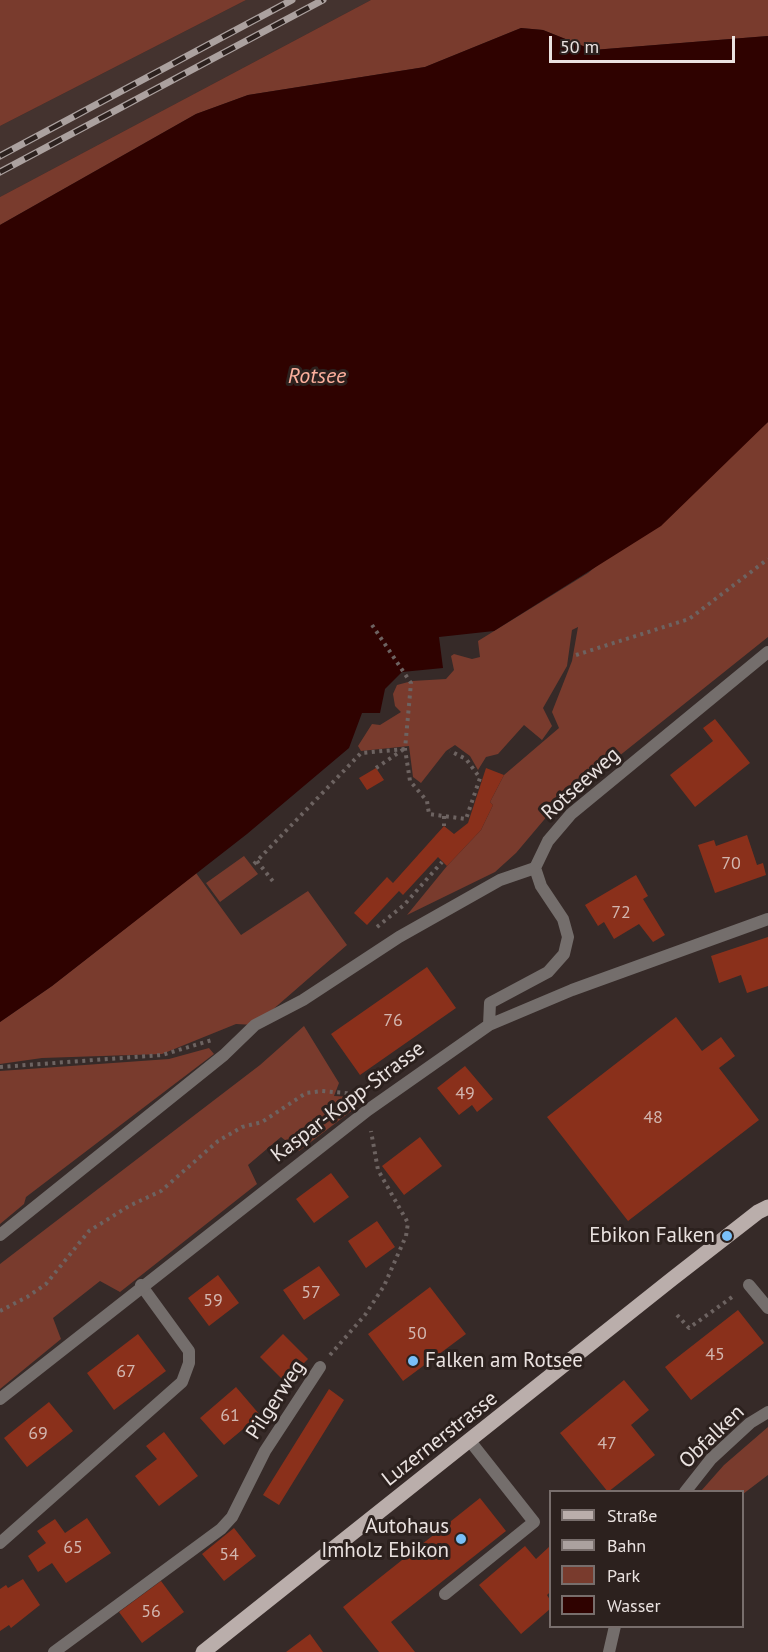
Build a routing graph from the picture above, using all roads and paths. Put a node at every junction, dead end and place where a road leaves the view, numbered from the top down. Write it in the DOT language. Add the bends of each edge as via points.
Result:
graph roads {
  1 [pos="768,559"];
  2 [pos="372,625"];
  3 [pos="768,652"];
  4 [pos="576,655"];
  5 [pos="405,749"];
  6 [pos="450,751"];
  7 [pos="376,768"];
  8 [pos="444,816"];
  9 [pos="444,826"];
  10 [pos="535,868"];
  11 [pos="276,884"];
  12 [pos="768,919"];
  13 [pos="489,1025"];
  14 [pos="215,1039"];
  15 [pos="0,1067"];
  16 [pos="368,1110"];
  17 [pos="768,1198"];
  18 [pos="763,1210"];
  19 [pos="0,1235"];
  20 [pos="749,1285"];
  21 [pos="141,1286"];
  22 [pos="768,1308"];
  23 [pos="0,1311"];
  24 [pos="677,1315"];
  25 [pos="320,1367"];
  26 [pos="0,1399"];
  27 [pos="768,1412"];
  28 [pos="470,1442"];
  29 [pos="686,1490"];
  30 [pos="0,1543"];
  31 [pos="445,1594"];
  32 [pos="615,1628"];
  33 [pos="54,1652"];
  34 [pos="203,1652"];
  35 [pos="609,1652"];
  1 -- 4 [label="path" via="689,619"];
  2 -- 5 [label="path" via="411,683"];
  3 -- 10 [label="street, Rotseeweg" via="571,814 548,841"];
  5 -- 7 [label="path"];
  5 -- 8 [label="path" via="410,781 428,801 429,814"];
  5 -- 11 [label="path" via="361,753 255,862"];
  6 -- 8 [label="path" via="466,759 480,777 466,819"];
  8 -- 9 [label="path"];
  10 -- 13 [label="street" via="541,886 563,919 568,937 564,954 548,972 490,1003"];
  10 -- 19 [label="street" via="500,880 255,1025 224,1055"];
  12 -- 13 [label="street, Kaspar-Kopp-Strasse" via="572,990"];
  13 -- 16 [label="street, Kaspar-Kopp-Strasse"];
  14 -- 15 [label="path" via="162,1055"];
  16 -- 21 [label="street, Kaspar-Kopp-Strasse"];
  16 -- 23 [label="path" via="359,1094 306,1093 262,1122 242,1126 161,1191 89,1231 46,1284"];
  16 -- 25 [label="path, Pilgerweg" via="378,1170 408,1223 406,1236 384,1286"];
  17 -- 18 [label="main road, Luzernerstrasse"];
  18 -- 28 [label="main road, Luzernerstrasse"];
  20 -- 22 [label="street"];
  20 -- 24 [label="path" via="689,1328"];
  21 -- 26 [label="street, Kaspar-Kopp-Strasse"];
  21 -- 30 [label="street" via="189,1352 182,1382"];
  25 -- 33 [label="street, Pilgerweg" via="265,1451 226,1523"];
  27 -- 29 [label="street, Obfalken" via="711,1459"];
  28 -- 31 [label="street" via="534,1522"];
  28 -- 34 [label="main road, Luzernerstrasse"];
  32 -- 35 [label="street"];
}
